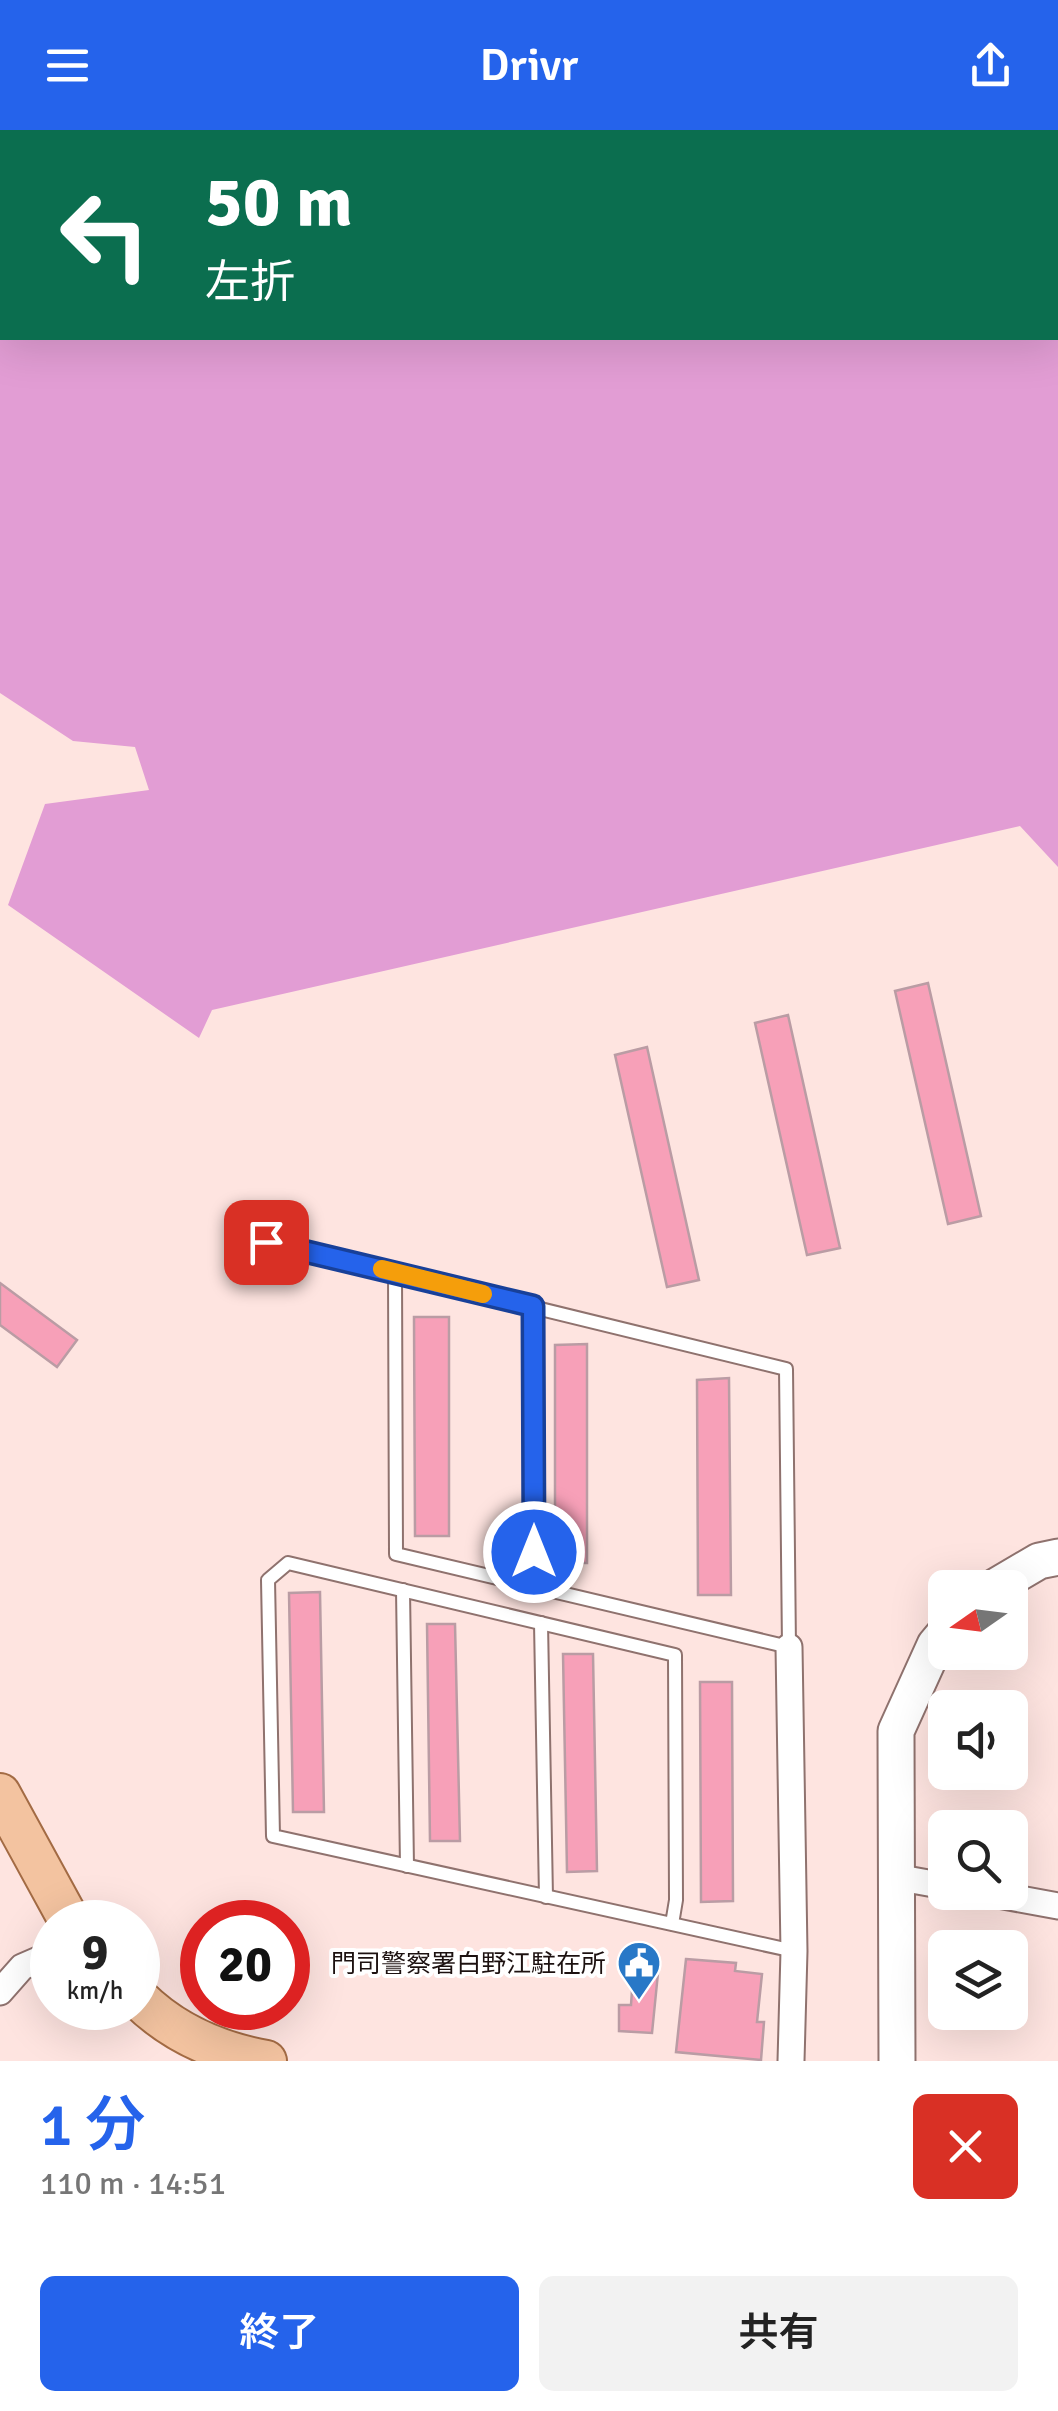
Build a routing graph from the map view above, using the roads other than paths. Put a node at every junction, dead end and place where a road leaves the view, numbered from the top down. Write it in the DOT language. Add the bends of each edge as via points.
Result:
graph roads {
  1 [pos="266,1242"];
  2 [pos="395,1272"];
  3 [pos="533,1306"];
  4 [pos="1058,1557"];
  5 [pos="1024,1570"];
  6 [pos="534,1586"];
  7 [pos="403,1590"];
  8 [pos="541,1623"];
  9 [pos="789,1647"];
  10 [pos="928,1659"];
  11 [pos="0,1794"];
  12 [pos="406,1866"];
  13 [pos="895,1878"];
  14 [pos="928,1883"];
  15 [pos="546,1896"];
  16 [pos="58,1900"];
  17 [pos="1028,1900"];
  18 [pos="1058,1906"];
  19 [pos="672,1924"];
  20 [pos="794,1951"];
  21 [pos="30,1964"];
  22 [pos="0,1992"];
  23 [pos="160,2018"];
  24 [pos="266,2061"];
  25 [pos="792,2061"];
  26 [pos="897,2061"];
  1 -- 2 [label="lane"];
  2 -- 3 [label="lane"];
  2 -- 6 [label="lane" via="396,1554"];
  3 -- 6 [label="lane"];
  3 -- 9 [label="lane" via="786,1368"];
  4 -- 5 [label="street"];
  6 -- 9 [label="lane"];
  7 -- 8 [label="lane"];
  7 -- 12 [label="lane"];
  7 -- 12 [label="lane" via="288,1563 268,1580 273,1836"];
  8 -- 15 [label="lane"];
  8 -- 19 [label="lane" via="675,1654"];
  9 -- 20 [label="street"];
  10 -- 13 [label="street" via="896,1731"];
  11 -- 16 [label="main road"];
  12 -- 15 [label="lane"];
  13 -- 14 [label="street"];
  13 -- 26 [label="street"];
  15 -- 19 [label="lane"];
  17 -- 18 [label="street"];
  19 -- 20 [label="lane"];
  20 -- 25 [label="street"];
  21 -- 22 [label="street"];
  23 -- 24 [label="main road" via="223,2053"];
}
